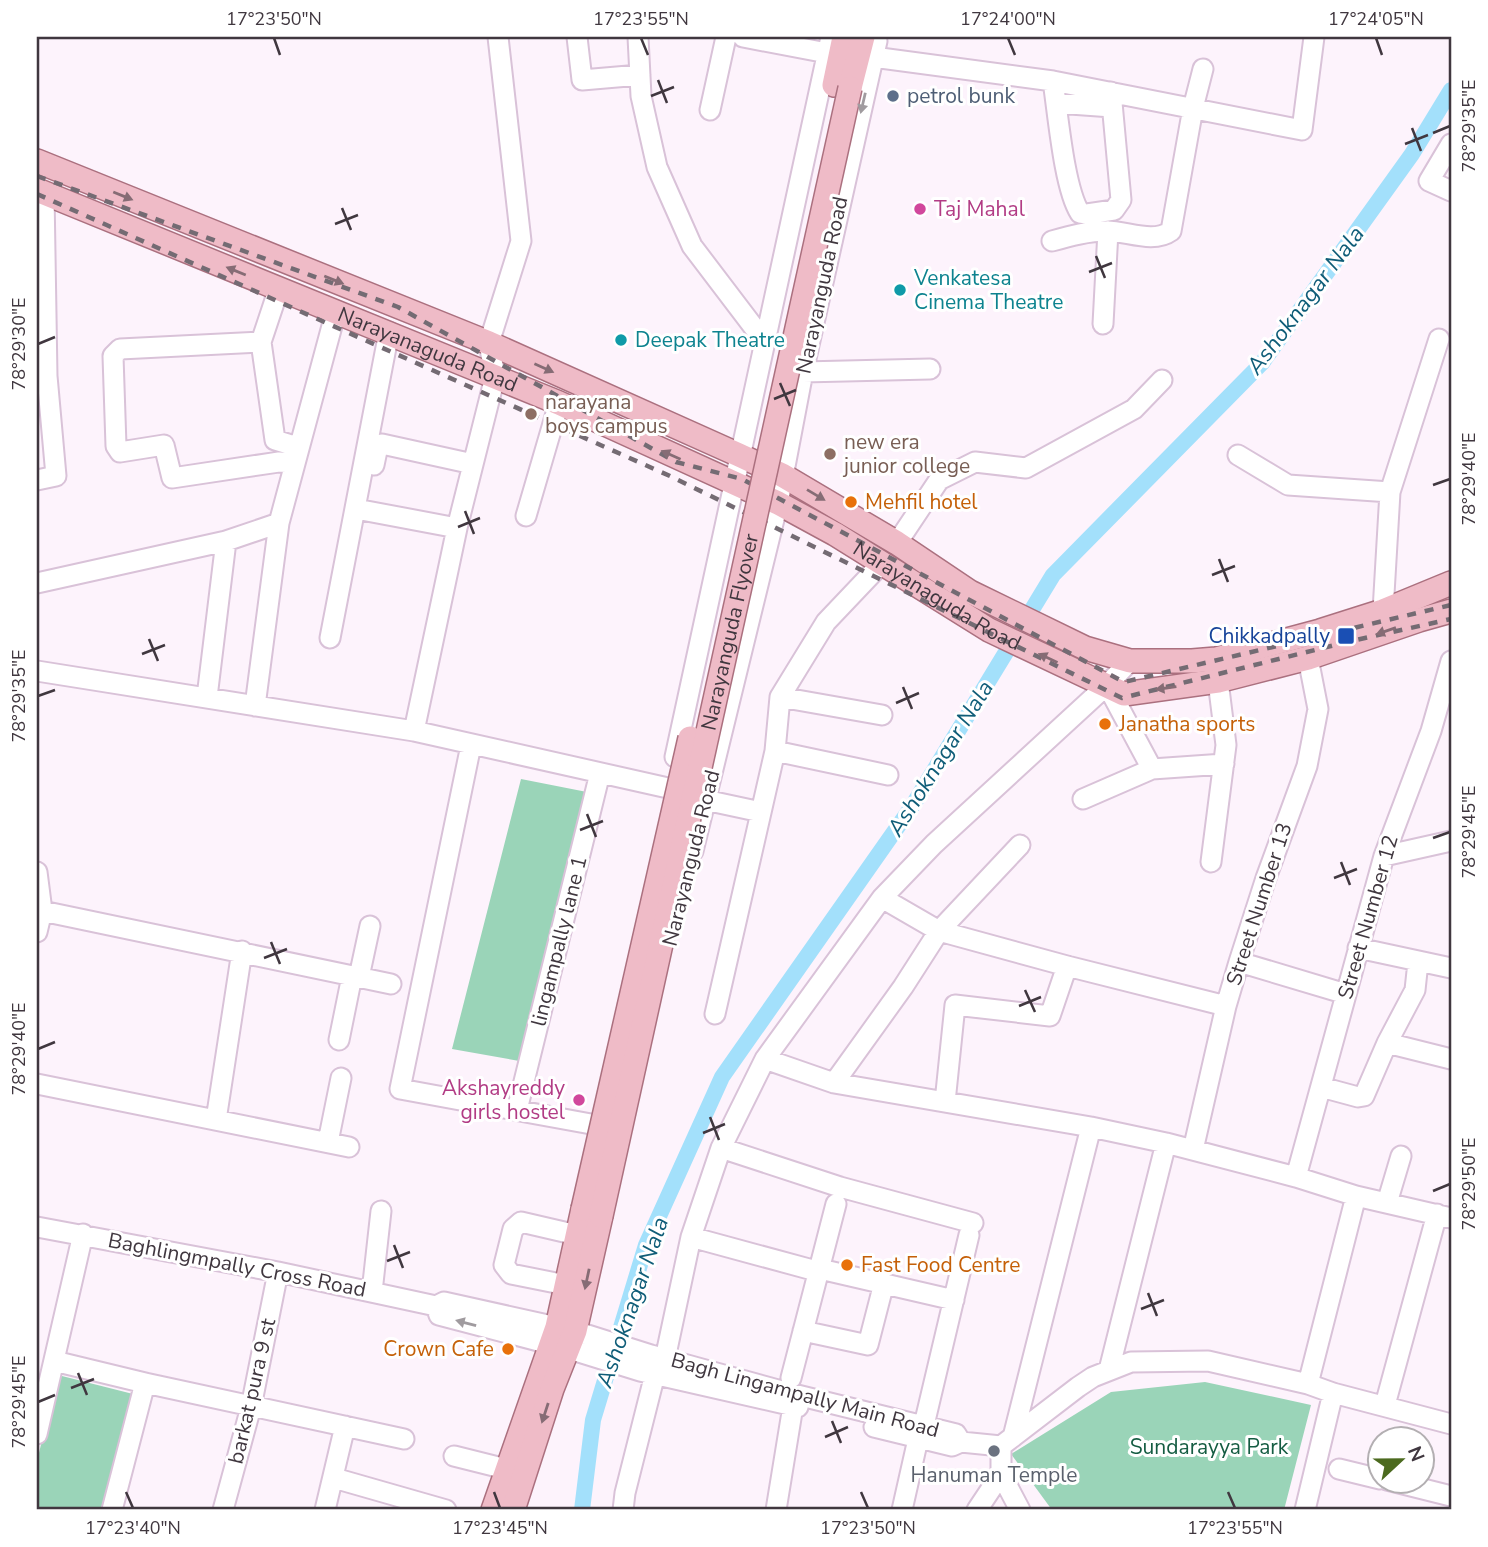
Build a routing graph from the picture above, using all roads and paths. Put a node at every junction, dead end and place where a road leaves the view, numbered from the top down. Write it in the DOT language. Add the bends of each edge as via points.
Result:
graph roads {
  1 [pos="498,37"];
  2 [pos="578,37"];
  3 [pos="638,37"];
  4 [pos="726,37"];
  5 [pos="751,37"];
  6 [pos="845,37"];
  7 [pos="875,37"];
  8 [pos="1314,37"];
  9 [pos="829,45"];
  10 [pos="868,47"];
  11 [pos="1203,69"];
  12 [pos="640,75"];
  13 [pos="1053,81"];
  14 [pos="842,86"];
  15 [pos="1112,100"];
  16 [pos="1056,103"];
  17 [pos="1194,108"];
  18 [pos="710,110"];
  19 [pos="1449,153"];
  20 [pos="37,161"];
  21 [pos="95,185"];
  22 [pos="40,191"];
  23 [pos="1451,191"];
  24 [pos="86,210"];
  25 [pos="1108,231"];
  26 [pos="1052,241"];
  27 [pos="279,288"];
  28 [pos="336,312"];
  29 [pos="1103,324"];
  30 [pos="389,332"];
  31 [pos="1439,339"];
  32 [pos="261,342"];
  33 [pos="765,342"];
  34 [pos="489,343"];
  35 [pos="930,369"];
  36 [pos="803,372"];
  37 [pos="495,377"];
  38 [pos="1162,380"];
  39 [pos="559,403"];
  40 [pos="296,455"];
  41 [pos="740,455"];
  42 [pos="1238,455"];
  43 [pos="473,464"];
  44 [pos="782,475"];
  45 [pos="37,480"];
  46 [pos="733,483"];
  47 [pos="1390,492"];
  48 [pos="778,503"];
  49 [pos="360,510"];
  50 [pos="526,516"];
  51 [pos="279,523"];
  52 [pos="457,528"];
  53 [pos="226,541"];
  54 [pos="897,544"];
  55 [pos="882,563"];
  56 [pos="37,583"];
  57 [pos="1451,583"];
  58 [pos="1383,611"];
  59 [pos="1451,611"];
  60 [pos="330,639"];
  61 [pos="1308,659"];
  62 [pos="1130,661"];
  63 [pos="1451,661"];
  64 [pos="37,671"];
  65 [pos="1218,681"];
  66 [pos="1107,685"];
  67 [pos="206,697"];
  68 [pos="780,697"];
  69 [pos="255,706"];
  70 [pos="882,715"];
  71 [pos="1451,727"];
  72 [pos="414,731"];
  73 [pos="1431,731"];
  74 [pos="471,746"];
  75 [pos="775,751"];
  76 [pos="1224,764"];
  77 [pos="1152,769"];
  78 [pos="600,773"];
  79 [pos="888,775"];
  80 [pos="668,788"];
  81 [pos="1083,799"];
  82 [pos="705,800"];
  83 [pos="761,812"];
  84 [pos="1451,841"];
  85 [pos="1020,845"];
  86 [pos="1384,856"];
  87 [pos="1211,862"];
  88 [pos="37,872"];
  89 [pos="882,898"];
  90 [pos="43,911"];
  91 [pos="370,926"];
  92 [pos="939,931"];
  93 [pos="37,932"];
  94 [pos="1358,948"];
  95 [pos="242,951"];
  96 [pos="1239,962"];
  97 [pos="1418,962"];
  98 [pos="1067,966"];
  99 [pos="1451,968"];
  100 [pos="356,976"];
  101 [pos="391,984"];
  102 [pos="1346,994"];
  103 [pos="1226,1006"];
  104 [pos="715,1014"];
  105 [pos="339,1040"];
  106 [pos="1387,1042"];
  107 [pos="765,1059"];
  108 [pos="1451,1059"];
  109 [pos="341,1078"];
  110 [pos="834,1083"];
  111 [pos="37,1084"];
  112 [pos="1321,1087"];
  113 [pos="945,1102"];
  114 [pos="517,1110"];
  115 [pos="216,1120"];
  116 [pos="591,1124"];
  117 [pos="1091,1127"];
  118 [pos="328,1142"];
  119 [pos="1166,1143"];
  120 [pos="349,1147"];
  121 [pos="721,1149"];
  122 [pos="1193,1150"];
  123 [pos="1401,1156"];
  124 [pos="1296,1177"];
  125 [pos="1356,1196"];
  126 [pos="1387,1203"];
  127 [pos="836,1204"];
  128 [pos="381,1211"];
  129 [pos="1444,1216"];
  130 [pos="588,1222"];
  131 [pos="37,1227"];
  132 [pos="83,1234"];
  133 [pos="691,1237"];
  134 [pos="815,1269"];
  135 [pos="278,1272"];
  136 [pos="884,1283"];
  137 [pos="566,1285"];
  138 [pos="372,1292"];
  139 [pos="954,1300"];
  140 [pos="803,1331"];
  141 [pos="571,1340"];
  142 [pos="54,1361"];
  143 [pos="653,1365"];
  144 [pos="1110,1370"];
  145 [pos="791,1378"];
  146 [pos="145,1384"];
  147 [pos="1308,1384"];
  148 [pos="1333,1394"];
  149 [pos="1385,1405"];
  150 [pos="793,1406"];
  151 [pos="251,1407"];
  152 [pos="1451,1424"];
  153 [pos="345,1426"];
  154 [pos="921,1432"];
  155 [pos="37,1434"];
  156 [pos="404,1439"];
  157 [pos="1007,1442"];
  158 [pos="454,1456"];
  159 [pos="506,1469"];
  160 [pos="1339,1469"];
  161 [pos="1001,1474"];
  162 [pos="1366,1476"];
  163 [pos="334,1478"];
  164 [pos="1451,1496"];
  165 [pos="780,1509"];
  166 [pos="1308,1509"];
  167 [pos="112,1510"];
  168 [pos="223,1510"];
  169 [pos="325,1510"];
  170 [pos="446,1510"];
  171 [pos="493,1510"];
  172 [pos="513,1510"];
  173 [pos="623,1510"];
  174 [pos="902,1510"];
  175 [pos="977,1510"];
  176 [pos="1020,1510"];
  177 [pos="1448,1510"];
  1 -- 34 [label="street" via="521,241"];
  2 -- 12 [label="street" via="582,80"];
  3 -- 12 [label="street"];
  4 -- 18 [label="street"];
  5 -- 9 [label="street"];
  6 -- 14 [label="main road, Narayanguda Flyover"];
  7 -- 10 [label="street, Narayanguda Road" via="877,41"];
  8 -- 17 [label="street" via="1302,130"];
  9 -- 33 [label="street, Narayanguda Road"];
  10 -- 13 [label="street"];
  10 -- 14 [label="main road, Narayanguda Flyover"];
  10 -- 36 [label="street, Narayanguda Road, one-way"];
  11 -- 17 [label="street"];
  12 -- 33 [label="street" via="657,167 692,246"];
  13 -- 15 [label="street"];
  13 -- 16 [label="street"];
  14 -- 130 [label="main road, Narayanguda Flyover, bridge"];
  15 -- 16 [label="street"];
  15 -- 16 [label="street" via="1121,200 1114,210 1087,214 1080,213 1070,186"];
  15 -- 17 [label="street"];
  17 -- 25 [label="street" via="1171,231 1159,237"];
  19 -- 23 [label="street" via="1429,181"];
  20 -- 21 [label="main road, Narayanaguda Road"];
  21 -- 24 [label="main road"];
  21 -- 34 [label="main road, Narayanaguda Road, one-way"];
  22 -- 24 [label="main road, Narayanaguda Road"];
  22 -- 45 [label="street" via="56,476"];
  27 -- 24 [label="main road, Narayanaguda Road, one-way"];
  25 -- 26 [label="street"];
  25 -- 29 [label="street"];
  27 -- 28 [label="main road, Narayanaguda Road"];
  27 -- 32 [label="street"];
  28 -- 30 [label="main road, Narayanaguda Road"];
  28 -- 40 [label="street"];
  30 -- 37 [label="main road, Narayanaguda Road"];
  30 -- 49 [label="street"];
  31 -- 47 [label="street"];
  32 -- 40 [label="street" via="275,440"];
  32 -- 40 [label="street" via="120,349 113,356 116,446 120,452 164,445 172,478"];
  33 -- 41 [label="street, Narayanguda Road"];
  34 -- 37 [label="street"];
  34 -- 41 [label="main road, Narayanaguda Road, one-way"];
  35 -- 36 [label="street"];
  36 -- 44 [label="street, Narayanguda Road"];
  37 -- 39 [label="main road, Narayanaguda Road"];
  37 -- 43 [label="street"];
  38 -- 54 [label="street" via="1134,409 1026,468 975,462 939,480"];
  46 -- 39 [label="main road, Narayanaguda Road, one-way"];
  39 -- 50 [label="street"];
  40 -- 51 [label="street"];
  41 -- 44 [label="main road, Narayanaguda Road"];
  41 -- 46 [label="street, Narayanguda Road"];
  42 -- 47 [label="street" via="1288,485"];
  43 -- 49 [label="street" via="382,444"];
  43 -- 52 [label="street"];
  44 -- 48 [label="street, Narayanguda Road"];
  44 -- 54 [label="main road, Narayanaguda Road, one-way"];
  46 -- 48 [label="main road, Narayanaguda Road"];
  46 -- 80 [label="street, Narayanguda Road"];
  47 -- 58 [label="street"];
  48 -- 55 [label="main road, Narayanaguda Road"];
  48 -- 82 [label="street, Narayanguda Road"];
  49 -- 52 [label="street"];
  49 -- 60 [label="street"];
  51 -- 53 [label="street"];
  51 -- 69 [label="street"];
  52 -- 72 [label="street"];
  53 -- 56 [label="street"];
  53 -- 67 [label="street"];
  54 -- 62 [label="main road, Narayanaguda Road" via="970,592 1085,648"];
  66 -- 55 [label="main road, Narayanaguda Road, one-way" via="989,630"];
  55 -- 68 [label="street" via="826,622"];
  57 -- 58 [label="main road, Narayanaguda Road"];
  58 -- 62 [label="main road, Narayanaguda Road" via="1216,659"];
  59 -- 61 [label="main road, Narayanaguda Road, one-way"];
  61 -- 65 [label="main road, Narayanaguda Road"];
  61 -- 96 [label="street, Street Number 13" via="1318,709 1307,766"];
  62 -- 66 [label="street"];
  63 -- 73 [label="street, Street Number 12"];
  64 -- 67 [label="street"];
  65 -- 66 [label="main road, Narayanaguda Road, one-way" via="1124,694"];
  65 -- 76 [label="street"];
  66 -- 77 [label="street"];
  66 -- 89 [label="street"];
  67 -- 69 [label="street"];
  68 -- 70 [label="street"];
  68 -- 75 [label="street"];
  69 -- 72 [label="street"];
  71 -- 73 [label="street"];
  72 -- 74 [label="street"];
  73 -- 86 [label="street, Street Number 12"];
  74 -- 78 [label="street"];
  74 -- 114 [label="street" via="400,1089"];
  75 -- 79 [label="street"];
  75 -- 83 [label="street"];
  76 -- 77 [label="street"];
  76 -- 87 [label="street"];
  77 -- 81 [label="street"];
  78 -- 80 [label="street"];
  78 -- 114 [label="street, lingampally lane 1"];
  80 -- 82 [label="street"];
  80 -- 116 [label="street, Narayanguda Road"];
  82 -- 83 [label="street"];
  82 -- 130 [label="street, Narayanguda Road" via="607,1216"];
  83 -- 104 [label="street"];
  84 -- 86 [label="street"];
  85 -- 92 [label="street"];
  86 -- 94 [label="street, Street Number 12"];
  88 -- 90 [label="street"];
  89 -- 92 [label="street"];
  89 -- 107 [label="street"];
  90 -- 93 [label="street"];
  90 -- 95 [label="street"];
  91 -- 100 [label="street"];
  92 -- 98 [label="street"];
  92 -- 110 [label="street"];
  94 -- 97 [label="street"];
  94 -- 102 [label="street, Street Number 12"];
  95 -- 100 [label="street"];
  95 -- 115 [label="street"];
  96 -- 102 [label="street"];
  96 -- 103 [label="street, Street Number 13"];
  97 -- 99 [label="street"];
  97 -- 106 [label="street" via="1415,990"];
  98 -- 103 [label="street"];
  98 -- 113 [label="street" via="1050,1016 955,1004"];
  100 -- 101 [label="street"];
  100 -- 105 [label="street"];
  102 -- 112 [label="street, Street Number 12"];
  103 -- 122 [label="street, Street Number 13"];
  106 -- 108 [label="street"];
  106 -- 112 [label="street" via="1364,1096"];
  107 -- 110 [label="street"];
  107 -- 121 [label="street"];
  109 -- 118 [label="street"];
  110 -- 113 [label="street"];
  111 -- 115 [label="street"];
  112 -- 124 [label="street, Street Number 12"];
  113 -- 117 [label="street"];
  114 -- 116 [label="street"];
  115 -- 118 [label="street"];
  116 -- 130 [label="street, Narayanguda Road" via="574,1215"];
  117 -- 119 [label="street"];
  117 -- 157 [label="street"];
  118 -- 120 [label="street"];
  119 -- 122 [label="street"];
  119 -- 144 [label="street"];
  121 -- 133 [label="street"];
  121 -- 139 [label="street" via="971,1229"];
  122 -- 124 [label="street"];
  123 -- 126 [label="street"];
  124 -- 125 [label="street"];
  125 -- 126 [label="street"];
  125 -- 147 [label="street"];
  126 -- 129 [label="street"];
  127 -- 134 [label="street"];
  128 -- 138 [label="street"];
  129 -- 149 [label="street"];
  130 -- 137 [label="main road"];
  130 -- 137 [label="street" via="521,1222 513,1229 504,1265 510,1274"];
  130 -- 141 [label="main road, one-way"];
  131 -- 132 [label="street, Baghlingmpally Cross Road"];
  132 -- 135 [label="street, Baghlingmpally Cross Road"];
  132 -- 142 [label="street"];
  133 -- 134 [label="street"];
  133 -- 143 [label="street"];
  134 -- 136 [label="street"];
  134 -- 140 [label="street"];
  135 -- 138 [label="street, Baghlingmpally Cross Road"];
  135 -- 151 [label="street, barkat pura 9 st"];
  136 -- 139 [label="street"];
  136 -- 140 [label="street" via="868,1345"];
  137 -- 141 [label="main road"];
  138 -- 141 [label="street, Baghlingmpally Cross Road" via="436,1306 444,1302"];
  139 -- 154 [label="street"];
  140 -- 145 [label="street"];
  141 -- 143 [label="street, Baghlingmpally Cross Road"];
  141 -- 159 [label="main road"];
  141 -- 172 [label="main road, one-way"];
  142 -- 146 [label="street"];
  142 -- 155 [label="street"];
  143 -- 150 [label="street, Bagh Lingampally Main Road"];
  143 -- 154 [label="street, Bagh Lingampally Main Road" via="802,1396"];
  143 -- 173 [label="street"];
  144 -- 147 [label="street" via="1131,1362 1208,1361"];
  144 -- 157 [label="street" via="1078,1387"];
  146 -- 151 [label="street"];
  146 -- 167 [label="street"];
  147 -- 148 [label="street"];
  148 -- 149 [label="street"];
  148 -- 166 [label="street"];
  149 -- 152 [label="street"];
  150 -- 154 [label="street, Bagh Lingampally Main Road"];
  150 -- 165 [label="street"];
  151 -- 153 [label="street"];
  151 -- 168 [label="street, barkat pura 9 st"];
  153 -- 156 [label="street"];
  153 -- 163 [label="street"];
  154 -- 157 [label="street, Bagh Lingampally Main Road" via="952,1446"];
  154 -- 174 [label="street"];
  157 -- 161 [label="street"];
  158 -- 159 [label="street"];
  159 -- 171 [label="main road"];
  160 -- 162 [label="street"];
  161 -- 175 [label="street"];
  161 -- 176 [label="street"];
  163 -- 169 [label="street"];
  163 -- 170 [label="street"];
  164 -- 177 [label="street"];
}
